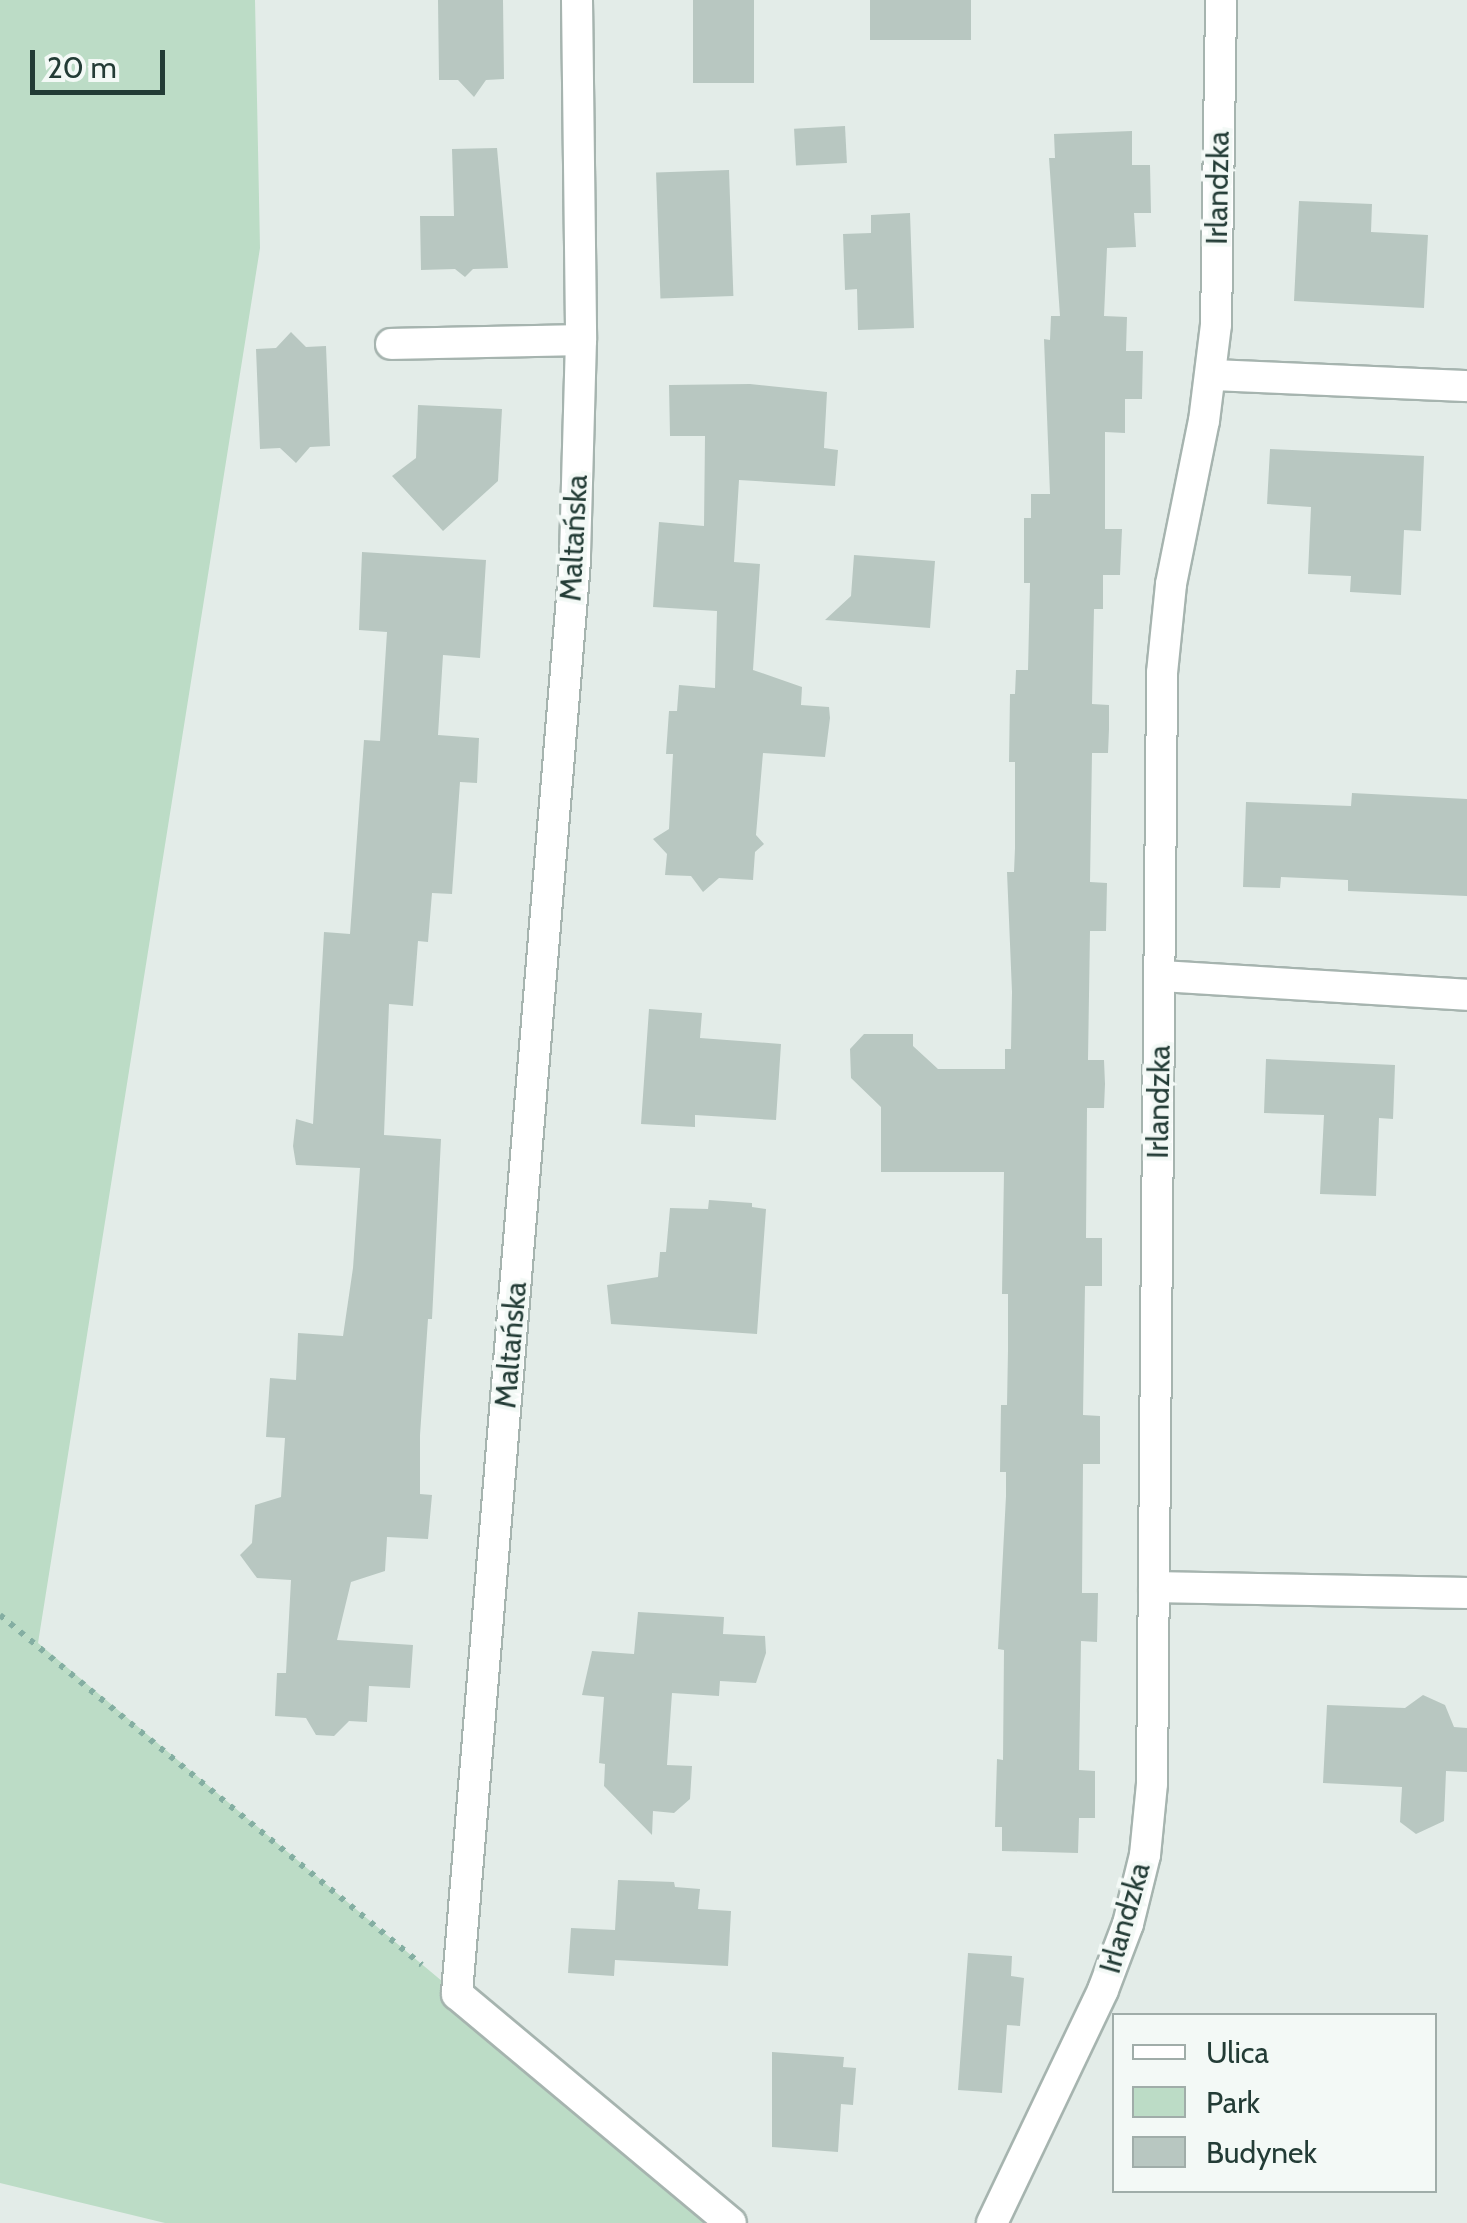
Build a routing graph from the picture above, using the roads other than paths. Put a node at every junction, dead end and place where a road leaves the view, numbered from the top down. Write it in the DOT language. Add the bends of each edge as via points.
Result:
graph roads {
  1 [pos="577,0"];
  2 [pos="1221,0"];
  3 [pos="581,340"];
  4 [pos="391,344"];
  5 [pos="1211,375"];
  6 [pos="1467,386"];
  7 [pos="1160,976"];
  8 [pos="1467,995"];
  9 [pos="1154,1587"];
  10 [pos="1467,1593"];
  11 [pos="730,2223"];
  12 [pos="992,2223"];
  1 -- 3 [label="street, Maltańska"];
  2 -- 5 [label="street, Irlandzka"];
  3 -- 4 [label="street"];
  3 -- 11 [label="street, Maltańska" via="575,562 457,1994"];
  5 -- 6 [label="street"];
  5 -- 7 [label="street, Irlandzka" via="1164,630"];
  7 -- 8 [label="street"];
  7 -- 9 [label="street, Irlandzka"];
  9 -- 10 [label="street"];
  9 -- 12 [label="street, Irlandzka" via="1152,1784 1145,1855 1128,1924"];
}
